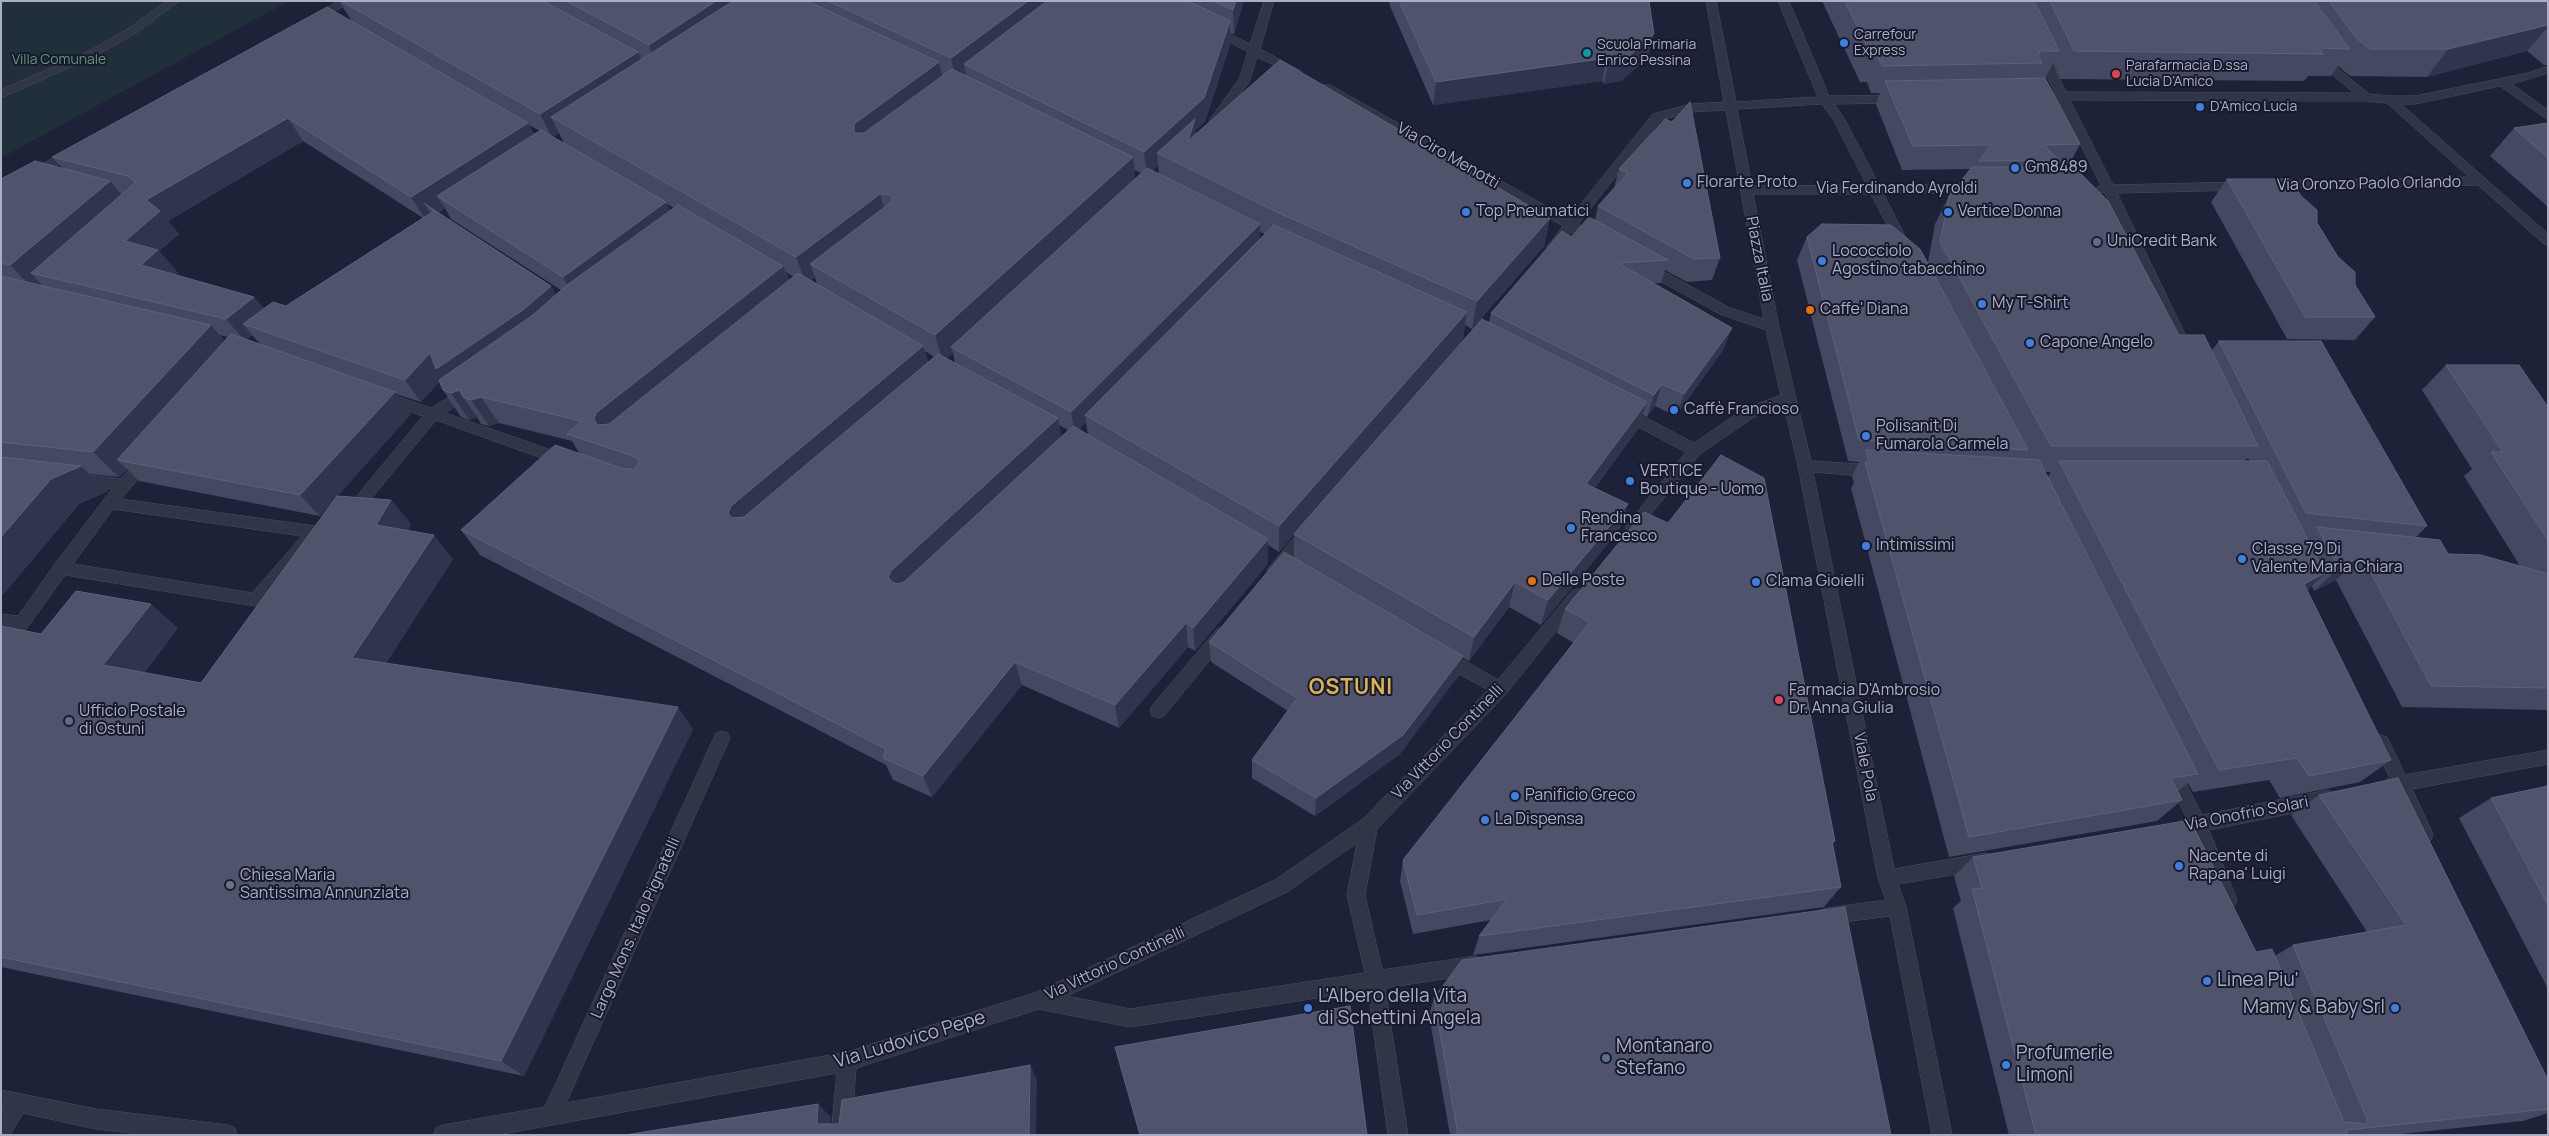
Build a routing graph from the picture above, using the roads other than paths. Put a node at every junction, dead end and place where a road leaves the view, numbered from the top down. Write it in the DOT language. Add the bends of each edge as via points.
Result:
graph roads {
  1 [pos="174,1"];
  2 [pos="347,1"];
  3 [pos="1269,1"];
  4 [pos="1710,1"];
  5 [pos="1783,1"];
  6 [pos="324,14"];
  7 [pos="306,24"];
  8 [pos="341,24"];
  9 [pos="1202,25"];
  10 [pos="2032,36"];
  11 [pos="2315,46"];
  12 [pos="1255,50"];
  13 [pos="2548,69"];
  14 [pos="2502,82"];
  15 [pos="1,94"];
  16 [pos="2022,96"];
  17 [pos="2060,96"];
  18 [pos="2366,97"];
  19 [pos="1909,98"];
  20 [pos="1826,100"];
  21 [pos="2390,100"];
  22 [pos="1729,106"];
  23 [pos="2548,116"];
  24 [pos="1208,128"];
  25 [pos="82,146"];
  26 [pos="30,174"];
  27 [pos="48,179"];
  28 [pos="2480,182"];
  29 [pos="1982,189"];
  30 [pos="2089,189"];
  31 [pos="2109,189"];
  32 [pos="1,190"];
  33 [pos="1745,190"];
  34 [pos="1876,192"];
  35 [pos="1570,226"];
  36 [pos="1588,236"];
  37 [pos="2548,241"];
  38 [pos="1545,256"];
  39 [pos="1910,256"];
  40 [pos="1631,259"];
  41 [pos="1772,327"];
  42 [pos="2193,365"];
  43 [pos="480,381"];
  44 [pos="368,391"];
  45 [pos="1788,398"];
  46 [pos="1616,409"];
  47 [pos="433,414"];
  48 [pos="156,449"];
  49 [pos="1694,450"];
  50 [pos="580,466"];
  51 [pos="1805,466"];
  52 [pos="1894,472"];
  53 [pos="67,478"];
  54 [pos="123,485"];
  55 [pos="109,502"];
  56 [pos="341,519"];
  57 [pos="1313,525"];
  58 [pos="1619,542"];
  59 [pos="60,568"];
  60 [pos="1588,581"];
  61 [pos="1262,584"];
  62 [pos="1,620"];
  63 [pos="1232,622"];
  64 [pos="22,623"];
  65 [pos="1,647"];
  66 [pos="1432,650"];
  67 [pos="1500,690"];
  68 [pos="1158,711"];
  69 [pos="2375,731"];
  70 [pos="722,738"];
  71 [pos="2163,754"];
  72 [pos="2548,757"];
  73 [pos="2402,783"];
  74 [pos="2372,789"];
  75 [pos="2343,795"];
  76 [pos="2198,824"];
  77 [pos="1369,825"];
  78 [pos="2169,830"];
  79 [pos="2430,846"];
  80 [pos="2003,858"];
  81 [pos="1887,878"];
  82 [pos="1897,907"];
  83 [pos="2235,916"];
  84 [pos="1809,919"];
  85 [pos="1493,962"];
  86 [pos="1375,979"];
  87 [pos="1039,1000"];
  88 [pos="847,1061"];
  89 [pos="10,1102"];
  90 [pos="550,1117"];
  91 [pos="1,1132"];
  92 [pos="228,1135"];
  93 [pos="443,1135"];
  94 [pos="841,1135"];
  95 [pos="1398,1135"];
  96 [pos="1942,1135"];
  1 -- 15 [label="street" via="132,32"];
  2 -- 6 [label="street"];
  3 -- 12 [label="street"];
  4 -- 22 [label="street, Piazza Italia"];
  5 -- 20 [label="street"];
  6 -- 7 [label="street"];
  6 -- 8 [label="street"];
  9 -- 12 [label="street, Via Ciro Menotti"];
  10 -- 17 [label="street"];
  11 -- 18 [label="street" via="2331,68"];
  12 -- 24 [label="street" via="1245,79 1222,115"];
  12 -- 35 [label="street, Via Ciro Menotti"];
  13 -- 14 [label="street"];
  14 -- 21 [label="street" via="2415,100"];
  14 -- 23 [label="street"];
  16 -- 17 [label="street"];
  17 -- 18 [label="street"];
  17 -- 31 [label="street"];
  18 -- 21 [label="street"];
  19 -- 20 [label="street"];
  20 -- 22 [label="street"];
  20 -- 34 [label="street"];
  21 -- 28 [label="street"];
  22 -- 33 [label="street, Piazza Italia"];
  22 -- 35 [label="street" via="1691,108 1657,117"];
  25 -- 26 [label="street"];
  26 -- 27 [label="street"];
  26 -- 32 [label="street"];
  28 -- 31 [label="street, Via Oronzo Paolo Orlando"];
  28 -- 37 [label="street"];
  29 -- 34 [label="street, Via Ferdinando Ayroldi"];
  30 -- 31 [label="street"];
  31 -- 42 [label="street"];
  33 -- 34 [label="street, Via Ferdinando Ayroldi"];
  33 -- 41 [label="street, Piazza Italia"];
  34 -- 39 [label="street"];
  35 -- 36 [label="street, Via Ciro Menotti"];
  35 -- 38 [label="street"];
  40 -- 41 [label="street" via="1725,311"];
  41 -- 45 [label="street, Piazza Italia"];
  43 -- 47 [label="street"];
  44 -- 47 [label="street"];
  45 -- 49 [label="street" via="1749,413"];
  45 -- 51 [label="street, Viale Pola"];
  46 -- 49 [label="street"];
  47 -- 50 [label="street"];
  47 -- 56 [label="street" via="350,515"];
  48 -- 54 [label="street"];
  49 -- 58 [label="street"];
  51 -- 52 [label="street"];
  51 -- 81 [label="street, Viale Pola"];
  53 -- 54 [label="street"];
  54 -- 55 [label="street"];
  55 -- 59 [label="street"];
  55 -- 59 [label="street" via="319,530 255,600"];
  57 -- 61 [label="street"];
  59 -- 64 [label="street"];
  60 -- 67 [label="street, Via Vittorio Continelli"];
  62 -- 64 [label="street"];
  63 -- 68 [label="street"];
  64 -- 65 [label="street"];
  66 -- 67 [label="street"];
  67 -- 77 [label="street, Via Vittorio Continelli"];
  69 -- 73 [label="street"];
  70 -- 90 [label="street, Largo Mons. Italo Pignatelli"];
  71 -- 76 [label="street"];
  72 -- 73 [label="street"];
  73 -- 74 [label="street"];
  73 -- 79 [label="street"];
  75 -- 76 [label="street, Via Onofrio Solari"];
  76 -- 78 [label="street, Via Onofrio Solari"];
  76 -- 83 [label="street"];
  77 -- 86 [label="street" via="1356,895"];
  77 -- 87 [label="street, Via Vittorio Continelli" via="1281,886"];
  80 -- 81 [label="street"];
  81 -- 82 [label="street, Viale Pola"];
  82 -- 84 [label="street"];
  82 -- 96 [label="street, Viale Pola"];
  85 -- 86 [label="street, Via Ludovico Pepe"];
  86 -- 87 [label="street, Via Ludovico Pepe" via="1130,1018"];
  86 -- 95 [label="street"];
  87 -- 88 [label="street, Via Ludovico Pepe"];
  88 -- 90 [label="street, Via Ludovico Pepe"];
  88 -- 94 [label="street"];
  89 -- 91 [label="street"];
  89 -- 92 [label="street" via="96,1119"];
  90 -- 93 [label="street, Via Ludovico Pepe"];
}
